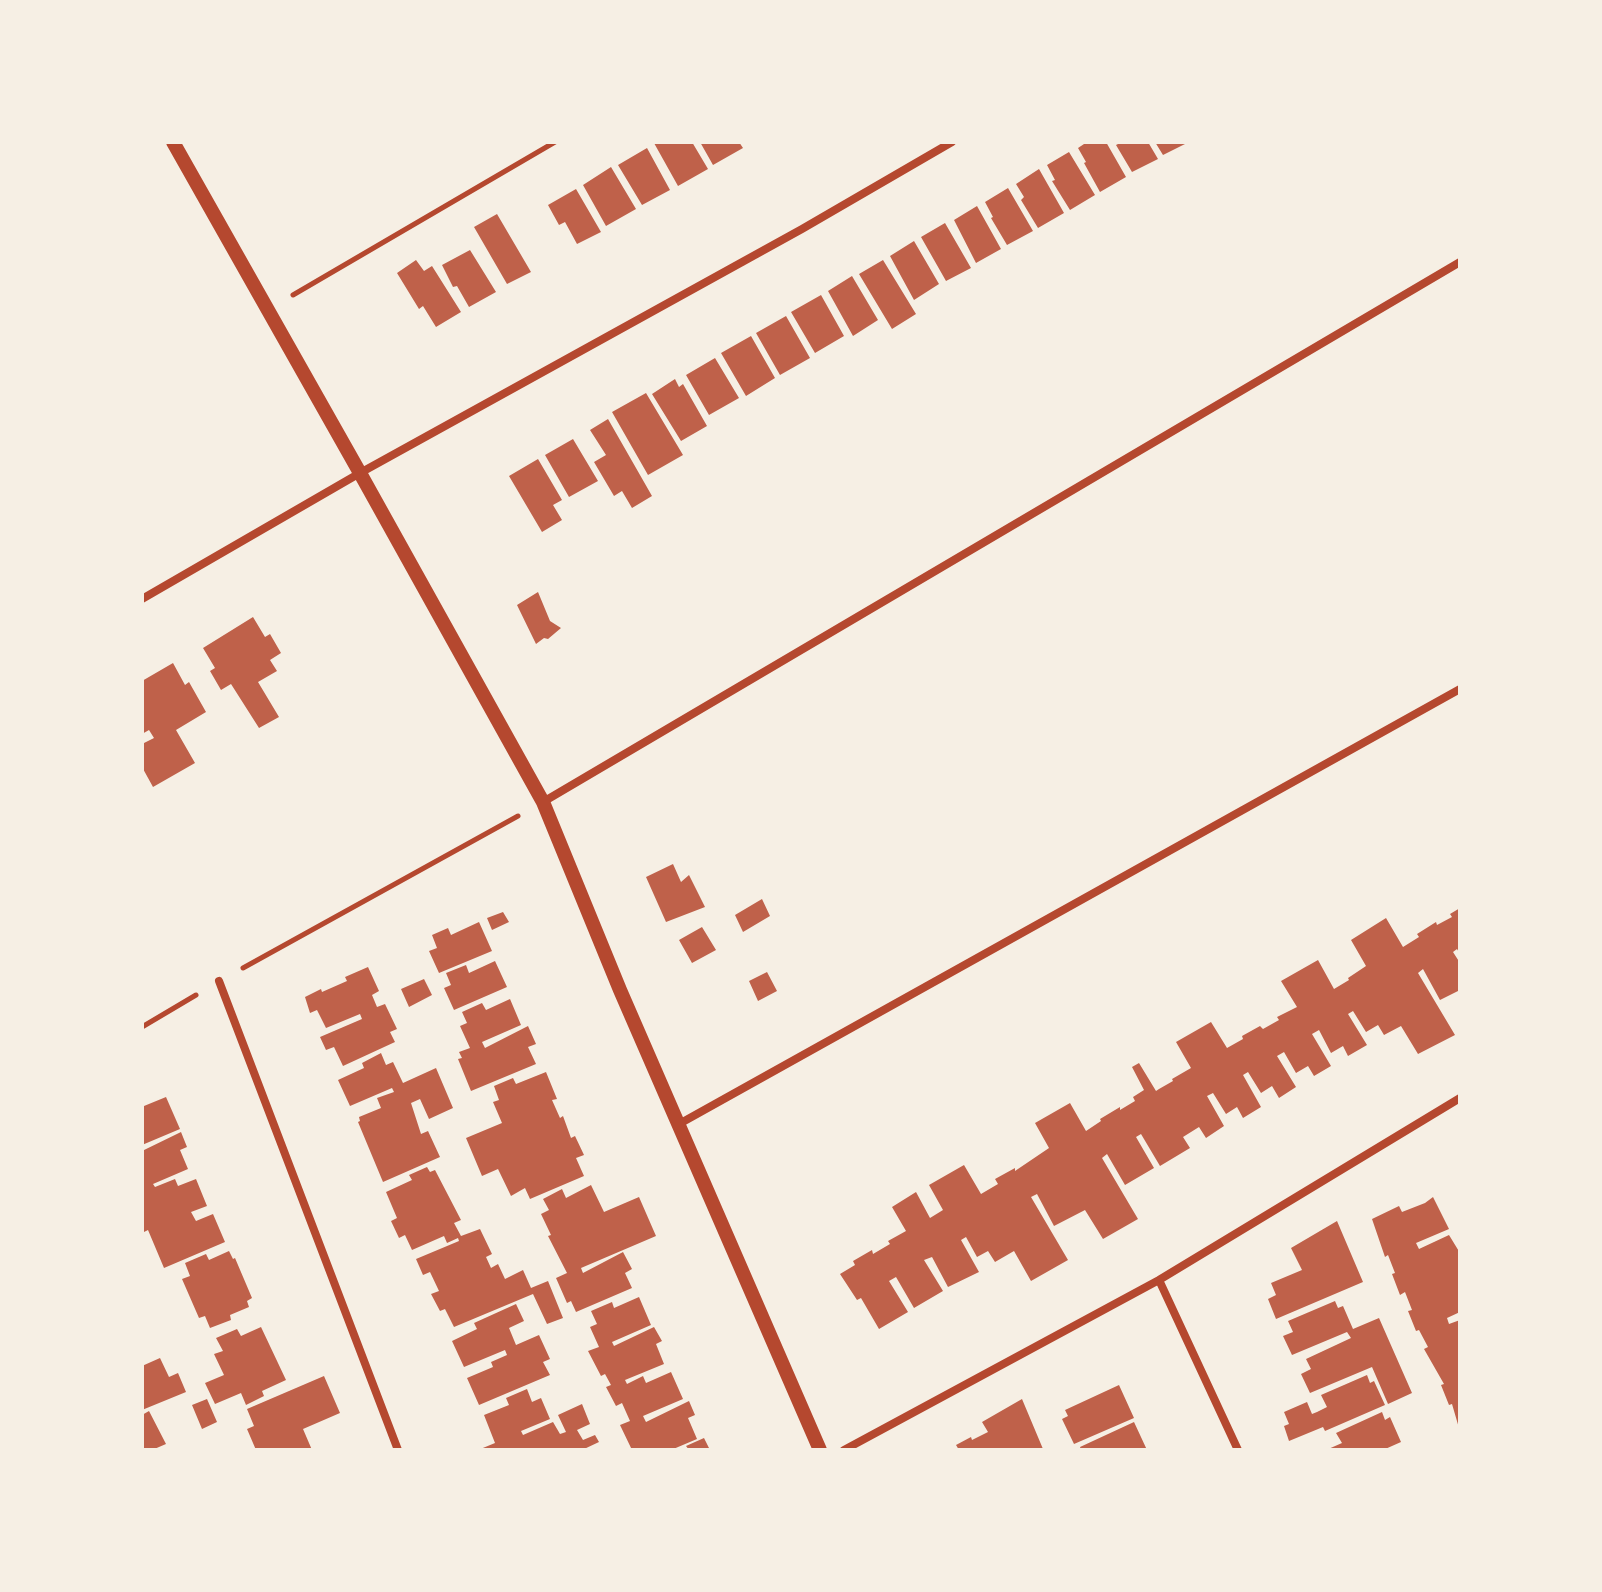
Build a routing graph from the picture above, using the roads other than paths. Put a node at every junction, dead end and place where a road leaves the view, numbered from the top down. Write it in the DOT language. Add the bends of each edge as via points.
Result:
graph roads {
  1 [pos="173,142"];
  2 [pos="952,142"];
  3 [pos="1460,262"];
  4 [pos="360,473"];
  5 [pos="142,599"];
  6 [pos="1460,689"];
  7 [pos="543,802"];
  8 [pos="219,981"];
  9 [pos="1460,1098"];
  10 [pos="679,1124"];
  11 [pos="1159,1280"];
  12 [pos="398,1450"];
  13 [pos="820,1450"];
  14 [pos="844,1450"];
  15 [pos="1238,1450"];
  1 -- 4 [label="street"];
  2 -- 4 [label="street"];
  3 -- 7 [label="street"];
  4 -- 5 [label="street"];
  4 -- 7 [label="street"];
  6 -- 10 [label="street"];
  7 -- 10 [label="street"];
  8 -- 12 [label="street"];
  9 -- 11 [label="street"];
  10 -- 13 [label="street"];
  11 -- 14 [label="street"];
  11 -- 15 [label="street"];
}
